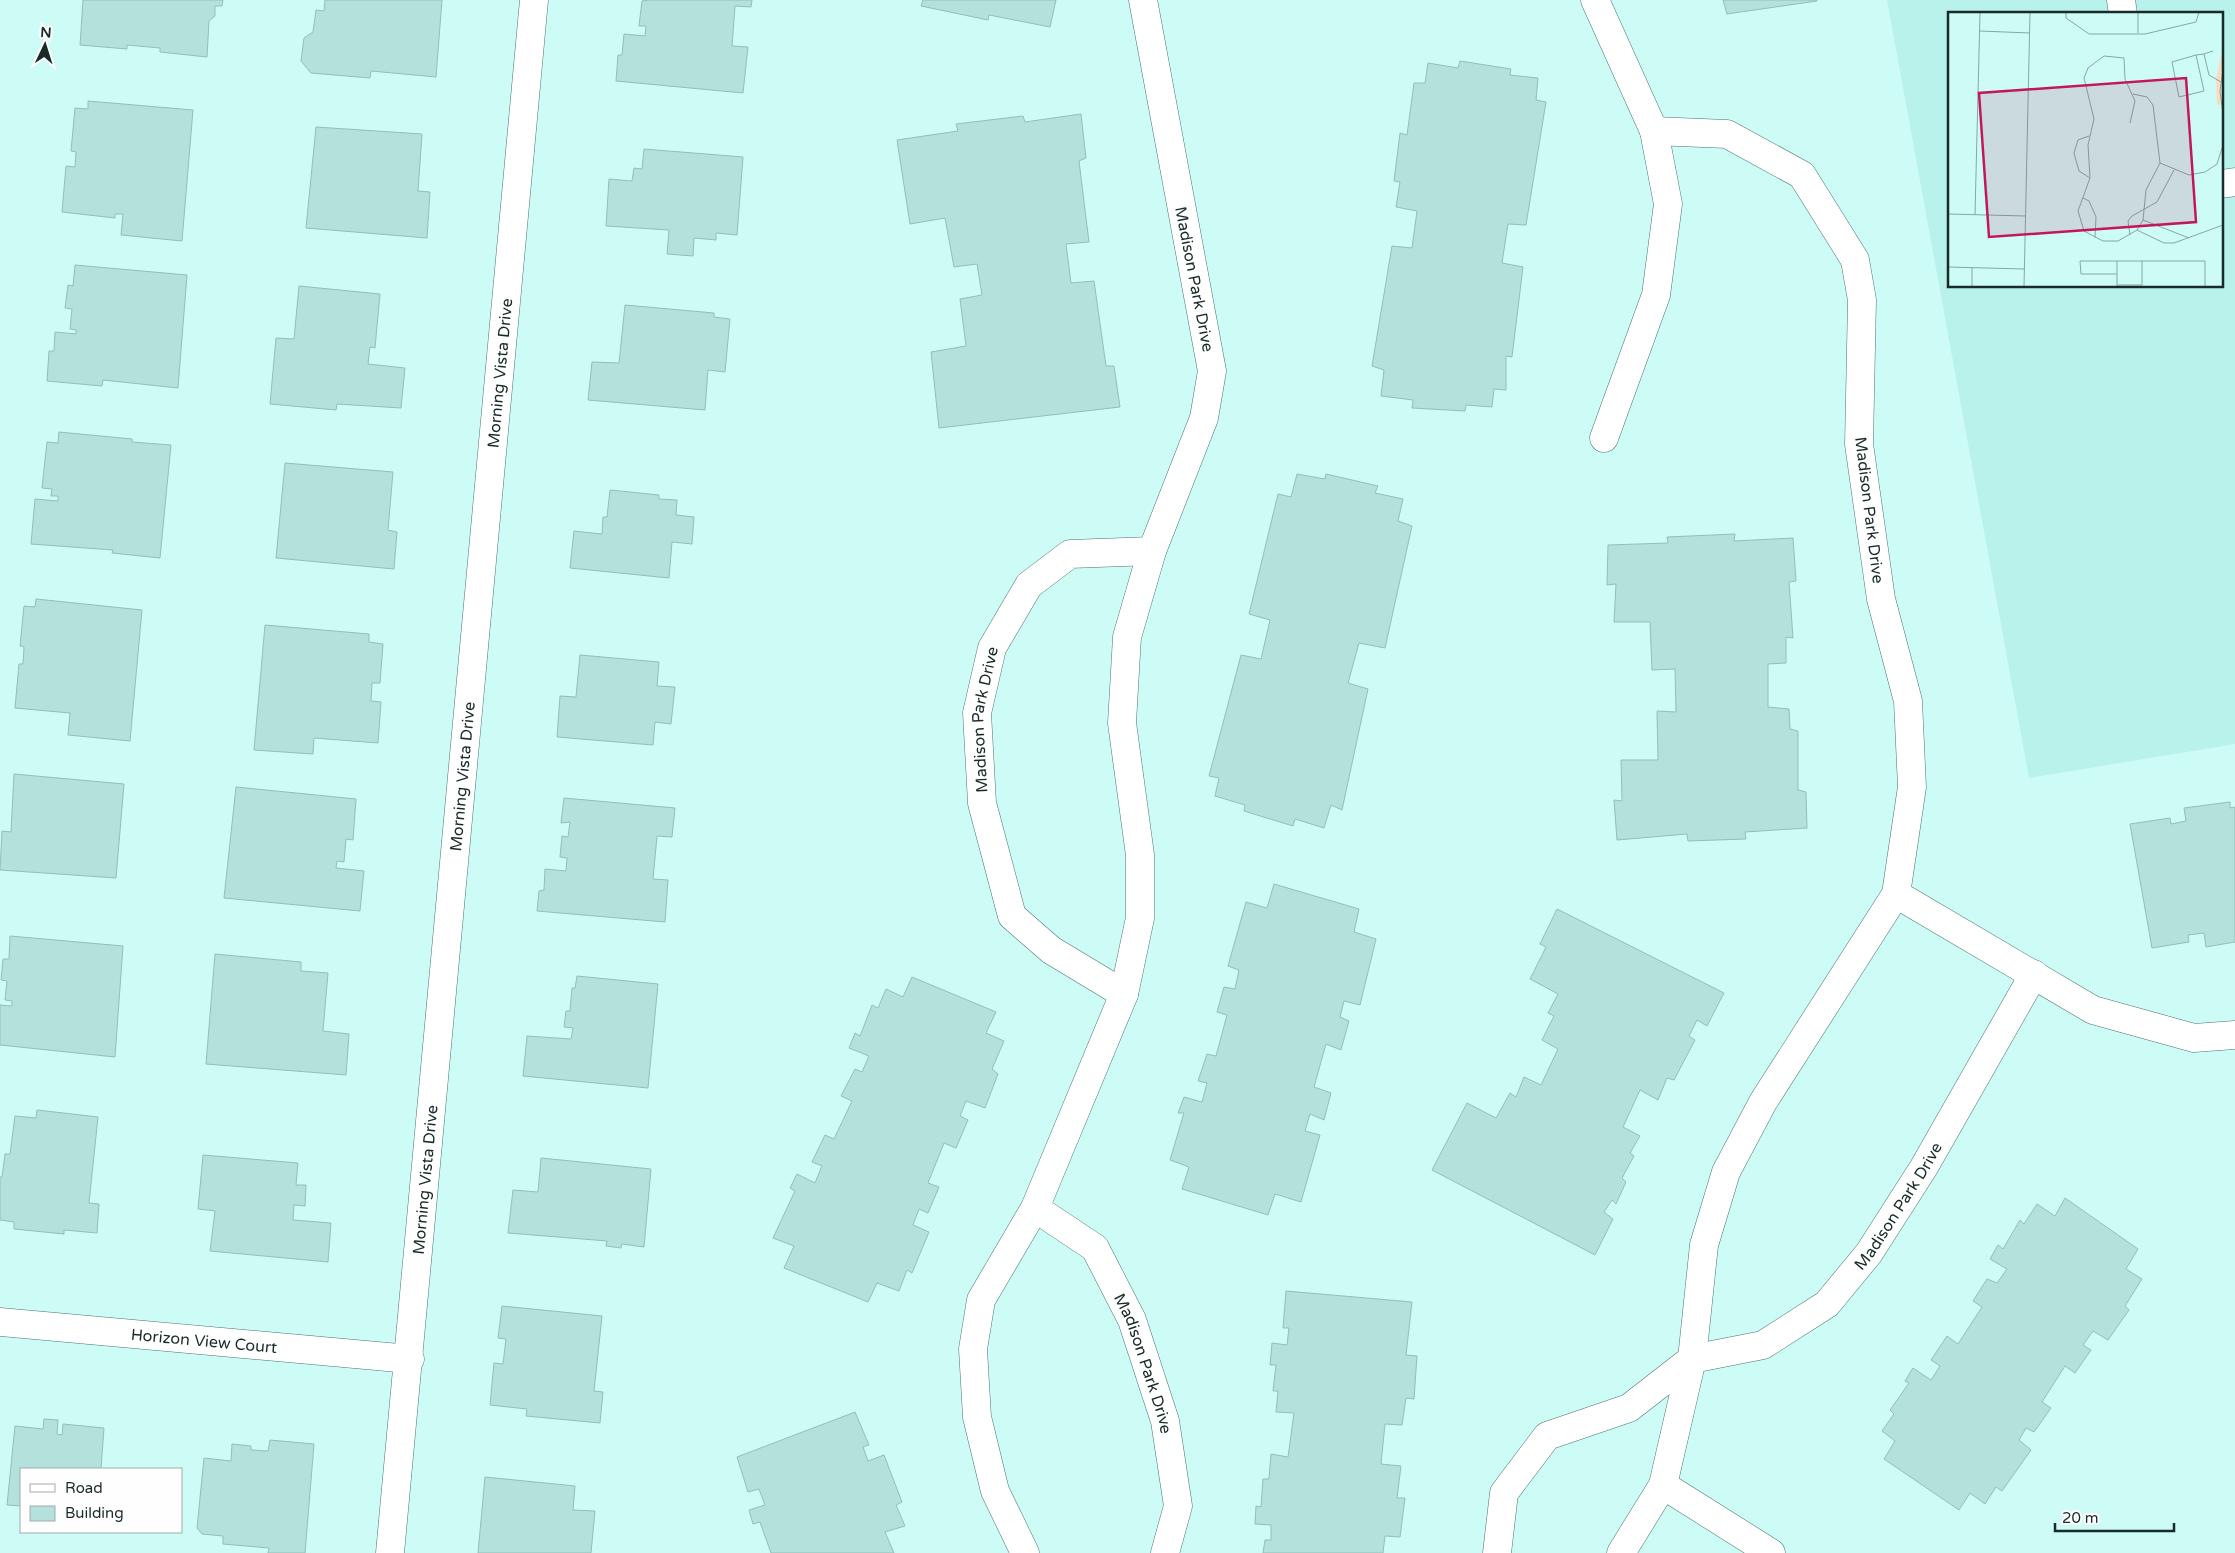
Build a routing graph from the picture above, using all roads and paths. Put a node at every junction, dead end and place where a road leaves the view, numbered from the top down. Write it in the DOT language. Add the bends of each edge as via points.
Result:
graph roads {
  1 [pos="534,0"];
  2 [pos="1143,0"];
  3 [pos="1595,0"];
  4 [pos="1654,131"];
  5 [pos="2235,182"];
  6 [pos="2222,184"];
  7 [pos="1604,438"];
  8 [pos="1152,551"];
  9 [pos="1896,894"];
  10 [pos="2034,974"];
  11 [pos="1124,994"];
  12 [pos="2235,1035"];
  13 [pos="1035,1208"];
  14 [pos="0,1322"];
  15 [pos="410,1359"];
  16 [pos="1692,1359"];
  17 [pos="1663,1485"];
  18 [pos="390,1553"];
  19 [pos="1025,1553"];
  20 [pos="1165,1553"];
  21 [pos="1496,1553"];
  22 [pos="1621,1553"];
  23 [pos="1771,1553"];
  1 -- 15 [label="street, Morning Vista Drive"];
  2 -- 8 [label="street, Madison Park Drive" via="1212,371 1204,418"];
  3 -- 4 [label="street"];
  4 -- 7 [label="street" via="1668,204 1656,295"];
  4 -- 9 [label="street, Madison Park Drive" via="1727,134 1802,175 1855,260 1862,300 1859,444 1881,599 1908,701 1912,786"];
  5 -- 6 [label="street"];
  8 -- 11 [label="street, Madison Park Drive" via="1127,637 1122,723 1140,855 1140,918"];
  8 -- 11 [label="street, Madison Park Drive" via="1070,554 1030,584 992,648 977,713 982,802 1012,916 1051,950"];
  9 -- 10 [label="street"];
  9 -- 16 [label="street, Madison Park Drive" via="1763,1102 1726,1172 1704,1245"];
  10 -- 12 [label="street" via="2093,1010 2194,1038"];
  10 -- 16 [label="street, Madison Park Drive" via="1924,1168 1870,1253 1827,1304 1764,1345"];
  11 -- 13 [label="street, Madison Park Drive"];
  13 -- 19 [label="street, Madison Park Drive" via="981,1300 973,1349 977,1417 996,1491"];
  13 -- 20 [label="street, Madison Park Drive" via="1095,1248 1132,1320 1165,1421 1178,1506"];
  14 -- 15 [label="street, Horizon View Court"];
  15 -- 18 [label="street, Morning Vista Drive"];
  16 -- 17 [label="street, Madison Park Drive"];
  16 -- 21 [label="street, Madison Park Drive" via="1628,1408 1547,1436 1504,1493"];
  17 -- 22 [label="street, Madison Park Drive"];
  17 -- 23 [label="street"];
}
